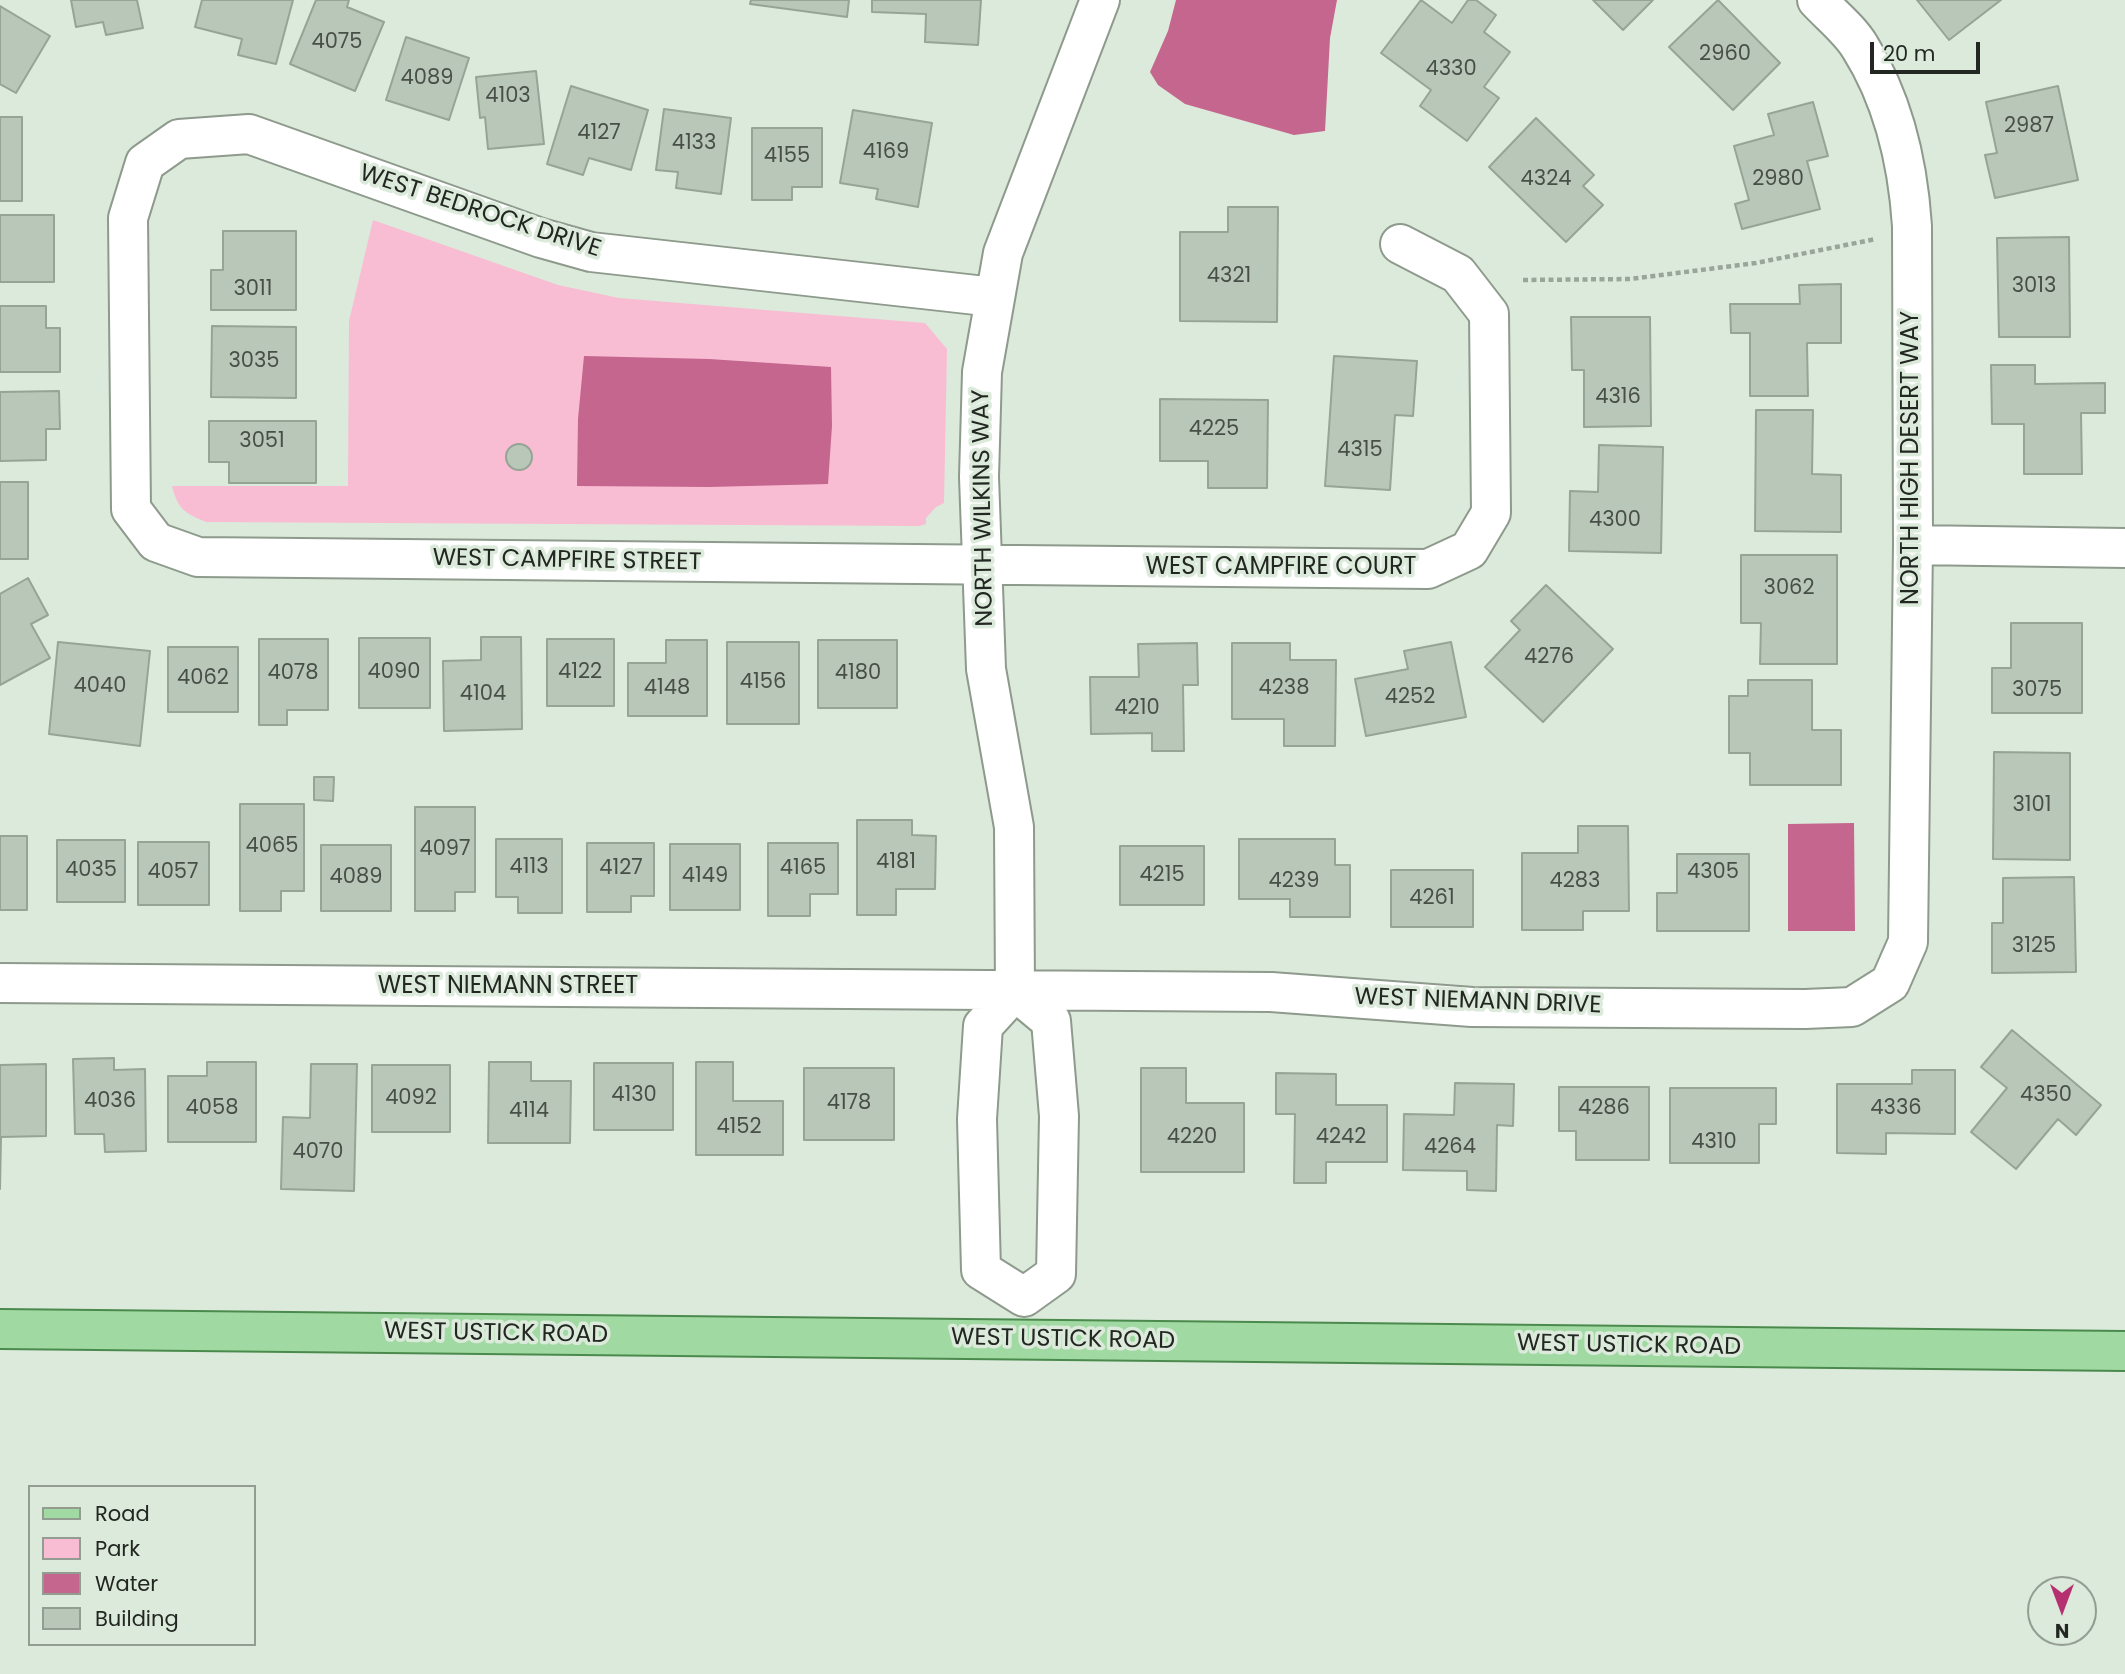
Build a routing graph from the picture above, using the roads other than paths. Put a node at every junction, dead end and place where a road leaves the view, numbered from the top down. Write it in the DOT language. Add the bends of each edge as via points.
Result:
graph roads {
  1 [pos="1100,0"];
  2 [pos="1817,0"];
  3 [pos="1400,244"];
  4 [pos="994,297"];
  5 [pos="156,542"];
  6 [pos="1913,545"];
  7 [pos="2125,548"];
  8 [pos="982,566"];
  9 [pos="1908,942"];
  10 [pos="0,983"];
  11 [pos="1016,991"];
  12 [pos="1024,1297"];
  13 [pos="0,1329"];
  14 [pos="1026,1340"];
  15 [pos="2125,1351"];
  1 -- 4 [label="street, NORTH WILKINS WAY" via="1003,253"];
  2 -- 6 [label="street, NORTH HIGH DESERT WAY" via="1860,46 1891,111 1909,184"];
  3 -- 8 [label="street, WEST CAMPFIRE COURT" via="1458,274 1489,314 1491,513 1469,550 1428,569"];
  4 -- 5 [label="street, WEST BEDROCK DRIVE" via="591,252 249,134 179,139 145,163 128,218 131,509"];
  4 -- 8 [label="street, NORTH WILKINS WAY" via="982,372"];
  5 -- 8 [label="street, WEST CAMPFIRE STREET" via="198,557"];
  6 -- 7 [label="street"];
  6 -- 9 [label="street, NORTH HIGH DESERT WAY"];
  8 -- 11 [label="street, NORTH WILKINS WAY" via="986,669 1014,827"];
  9 -- 11 [label="street, WEST NIEMANN DRIVE" via="1891,983 1852,1007 1472,1007 1271,992"];
  10 -- 11 [label="street, WEST NIEMANN STREET"];
  11 -- 12 [label="street" via="1051,1021 1059,1116 1056,1274"];
  11 -- 12 [label="street" via="983,1026 977,1119 978,1238 981,1270"];
  12 -- 14 [label="street"];
  13 -- 14 [label="main road, WEST USTICK ROAD"];
  14 -- 15 [label="main road, WEST USTICK ROAD"];
}
